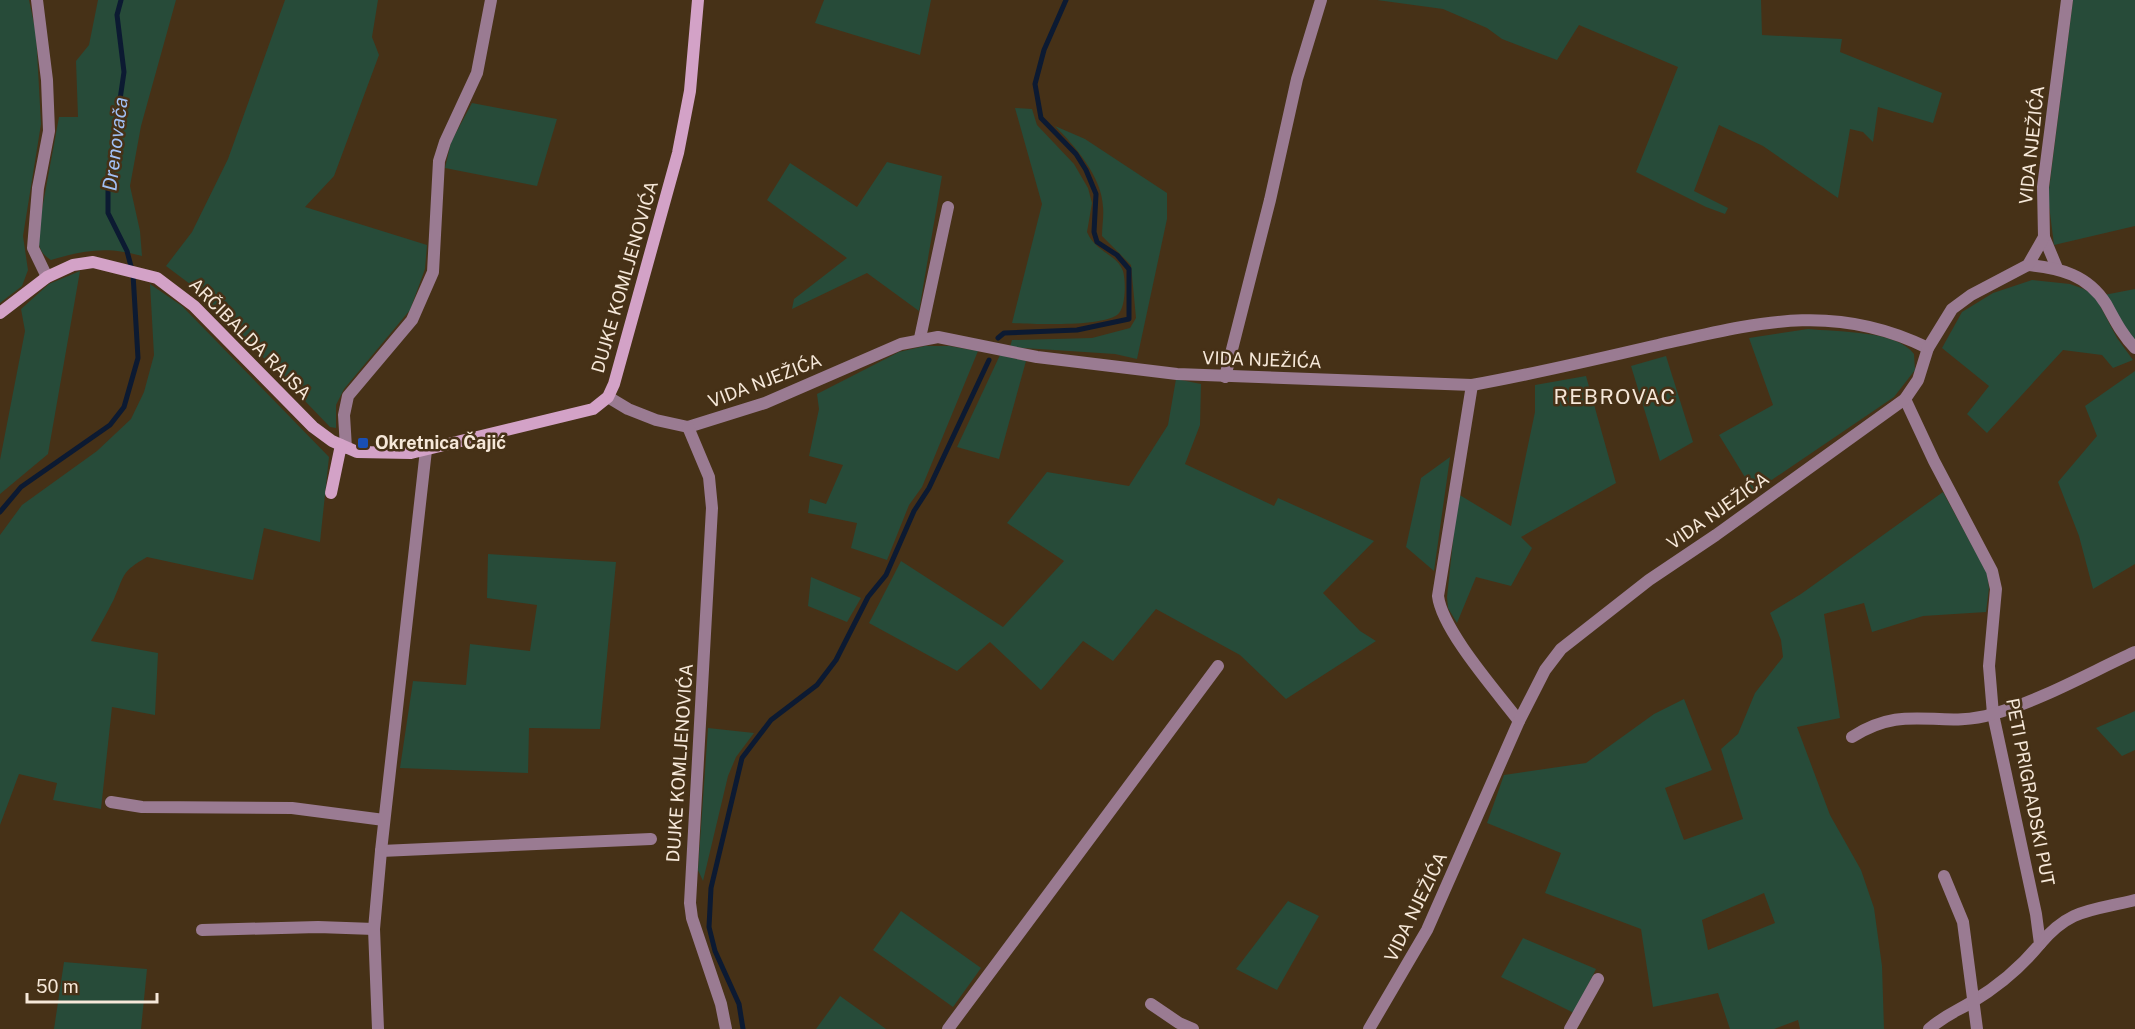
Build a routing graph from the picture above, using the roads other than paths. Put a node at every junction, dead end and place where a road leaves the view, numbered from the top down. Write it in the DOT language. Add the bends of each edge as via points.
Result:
graph roads {
  1 [pos="37,0"];
  2 [pos="491,0"];
  3 [pos="698,0"];
  4 [pos="1321,0"];
  5 [pos="2067,0"];
  6 [pos="948,207"];
  7 [pos="2044,237"];
  8 [pos="2028,265"];
  9 [pos="2057,268"];
  10 [pos="47,277"];
  11 [pos="0,313"];
  12 [pos="920,338"];
  13 [pos="1928,348"];
  14 [pos="2135,348"];
  15 [pos="1225,376"];
  16 [pos="1472,385"];
  17 [pos="608,398"];
  18 [pos="1905,399"];
  19 [pos="688,427"];
  20 [pos="343,447"];
  21 [pos="426,450"];
  22 [pos="331,493"];
  23 [pos="2135,652"];
  24 [pos="1218,666"];
  25 [pos="1993,714"];
  26 [pos="1519,721"];
  27 [pos="1851,737"];
  28 [pos="111,802"];
  29 [pos="384,820"];
  30 [pos="651,839"];
  31 [pos="381,851"];
  32 [pos="1944,876"];
  33 [pos="2135,900"];
  34 [pos="374,929"];
  35 [pos="202,930"];
  36 [pos="2040,944"];
  37 [pos="1598,978"];
  38 [pos="1972,1002"];
  39 [pos="1151,1004"];
  40 [pos="378,1029"];
  41 [pos="726,1029"];
  42 [pos="948,1029"];
  43 [pos="1193,1029"];
  44 [pos="1369,1029"];
  45 [pos="1570,1029"];
  46 [pos="1929,1029"];
  47 [pos="1977,1029"];
  1 -- 10 [label="street" via="49,131 32,233 33,248"];
  2 -- 20 [label="street" via="477,73 439,161 433,272 428,289 412,320 348,396"];
  3 -- 17 [label="street, DUJKE KOMLJENOVIĆA" via="690,91 678,153"];
  4 -- 15 [label="street" via="1296,79"];
  5 -- 7 [label="street, VIDA NJEŽIĆA" via="2043,187"];
  6 -- 12 [label="street"];
  7 -- 8 [label="street"];
  7 -- 9 [label="street"];
  8 -- 9 [label="street"];
  8 -- 13 [label="street, VIDA NJEŽIĆA" via="1952,309"];
  9 -- 14 [label="street" via="2095,290"];
  10 -- 11 [label="street, ARČIBALDA RAJSA"];
  10 -- 20 [label="street, ARČIBALDA RAJSA" via="73,265 93,262 157,278 181,294 313,427"];
  12 -- 15 [label="street, VIDA NJEŽIĆA" via="946,338 1047,358"];
  12 -- 19 [label="street, VIDA NJEŽIĆA" via="765,403"];
  13 -- 16 [label="street, VIDA NJEŽIĆA" via="1880,328 1792,319 1747,325"];
  13 -- 18 [label="street, VIDA NJEŽIĆA" via="1918,380"];
  15 -- 16 [label="street, VIDA NJEŽIĆA"];
  16 -- 26 [label="street" via="1439,606 1454,633"];
  17 -- 19 [label="street, VIDA NJEŽIĆA" via="656,420"];
  17 -- 21 [label="street, DUJKE KOMLJENOVIĆA" via="583,413"];
  18 -- 25 [label="street, PETI PRIGRADSKI PUT" via="1992,572 1996,589 1989,666"];
  18 -- 26 [label="street, VIDA NJEŽIĆA" via="1571,639 1545,670"];
  19 -- 41 [label="street, DUJKE KOMLJENOVIĆA" via="710,477 712,508 690,903 722,1004"];
  20 -- 21 [label="street, ARČIBALDA RAJSA" via="370,453"];
  20 -- 22 [label="street"];
  21 -- 29 [label="street"];
  23 -- 25 [label="street"];
  24 -- 42 [label="street"];
  25 -- 27 [label="street" via="1971,719 1889,719 1871,724"];
  25 -- 36 [label="street, PETI PRIGRADSKI PUT"];
  26 -- 44 [label="street, VIDA NJEŽIĆA" via="1427,930"];
  28 -- 29 [label="street" via="142,807 292,808"];
  29 -- 31 [label="street"];
  30 -- 31 [label="street"];
  31 -- 34 [label="street"];
  32 -- 38 [label="street" via="1963,922"];
  33 -- 36 [label="street" via="2068,917 2056,924"];
  34 -- 35 [label="street"];
  34 -- 40 [label="street"];
  36 -- 38 [label="street" via="2014,971"];
  37 -- 45 [label="street"];
  38 -- 46 [label="street" via="1943,1016"];
  38 -- 47 [label="street"];
  39 -- 43 [label="street"];
}
